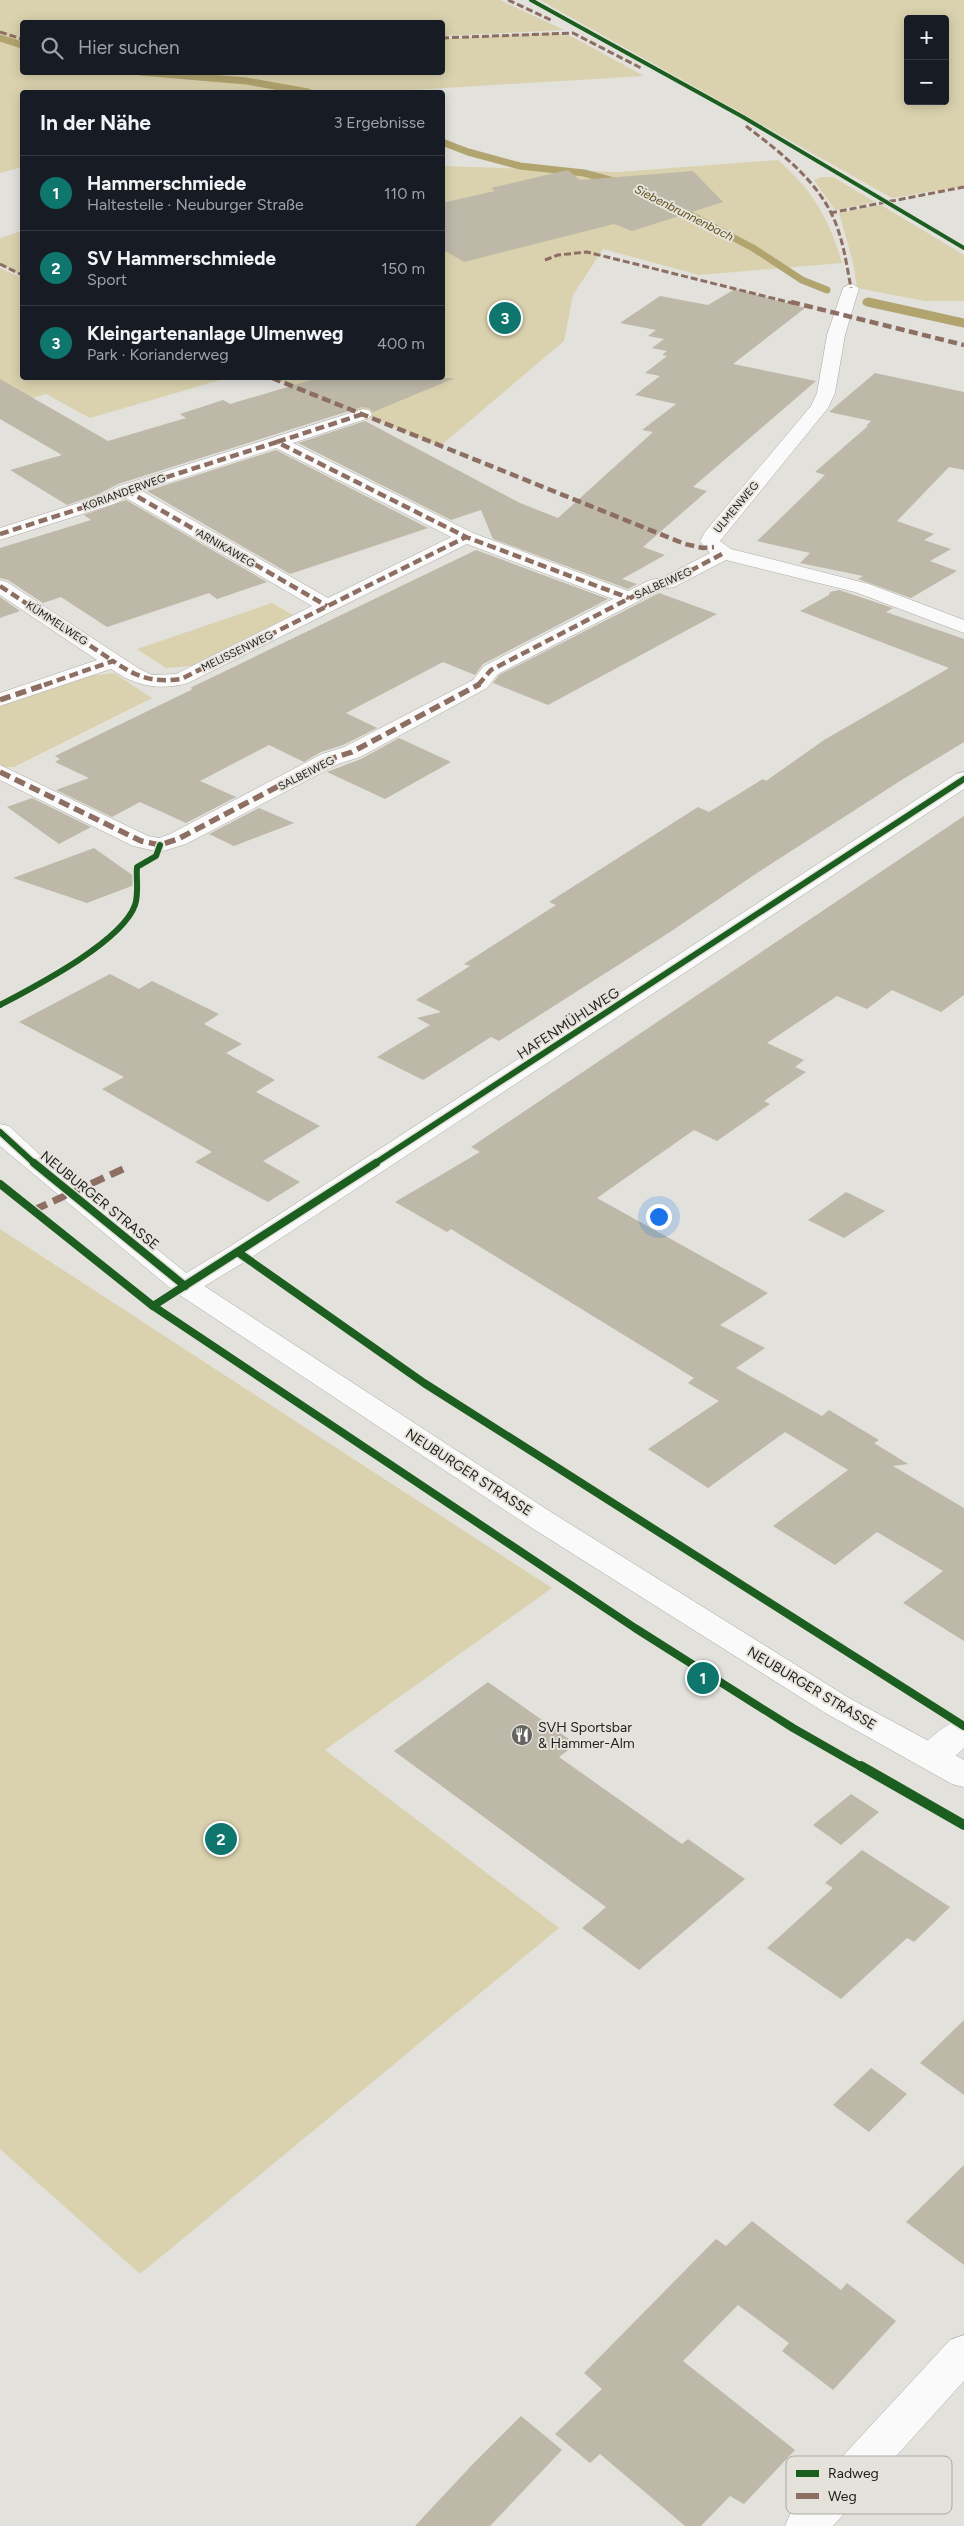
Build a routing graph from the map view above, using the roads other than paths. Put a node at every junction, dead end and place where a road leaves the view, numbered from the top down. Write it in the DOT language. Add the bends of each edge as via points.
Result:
graph roads {
  1 [pos="848,297"];
  2 [pos="363,414"];
  3 [pos="276,442"];
  4 [pos="126,490"];
  5 [pos="0,534"];
  6 [pos="466,537"];
  7 [pos="724,553"];
  8 [pos="0,586"];
  9 [pos="629,598"];
  10 [pos="327,606"];
  11 [pos="964,627"];
  12 [pos="113,661"];
  13 [pos="0,700"];
  14 [pos="0,772"];
  15 [pos="964,779"];
  16 [pos="0,1132"];
  17 [pos="185,1286"];
  18 [pos="964,1730"];
  19 [pos="932,1757"];
  20 [pos="964,1775"];
  21 [pos="964,2352"];
  22 [pos="870,2456"];
  23 [pos="817,2514"];
  24 [pos="806,2526"];
  1 -- 7 [label="street, ULMENWEG" via="836,335 826,393 818,408 712,536 710,542"];
  2 -- 3 [label="street, KORIANDERWEG"];
  3 -- 4 [label="street, KORIANDERWEG"];
  3 -- 6 [label="street"];
  4 -- 5 [label="street, KORIANDERWEG" via="107,500"];
  4 -- 10 [label="street, ARNIKAWEG"];
  6 -- 9 [label="street, SALBEIWEG"];
  6 -- 10 [label="street, MELISSENWEG"];
  7 -- 9 [label="street, SALBEIWEG" via="667,583 657,584"];
  7 -- 11 [label="street, ULMENWEG" via="862,588"];
  8 -- 12 [label="street, KÜMMELWEG"];
  9 -- 14 [label="street, SALBEIWEG" via="491,670 480,684 352,752 330,759 178,839 160,845 141,841"];
  10 -- 12 [label="street, MELISSENWEG" via="181,679 151,682 140,679"];
  12 -- 13 [label="street"];
  15 -- 17 [label="street, HAFENMÜHLWEG"];
  16 -- 17 [label="street, NEUBURGER STRASSE"];
  17 -- 19 [label="street, NEUBURGER STRASSE" via="543,1521 838,1706"];
  18 -- 19 [label="street"];
  19 -- 20 [label="street, NEUBURGER STRASSE"];
  21 -- 22 [label="street"];
  23 -- 24 [label="street"];
}
